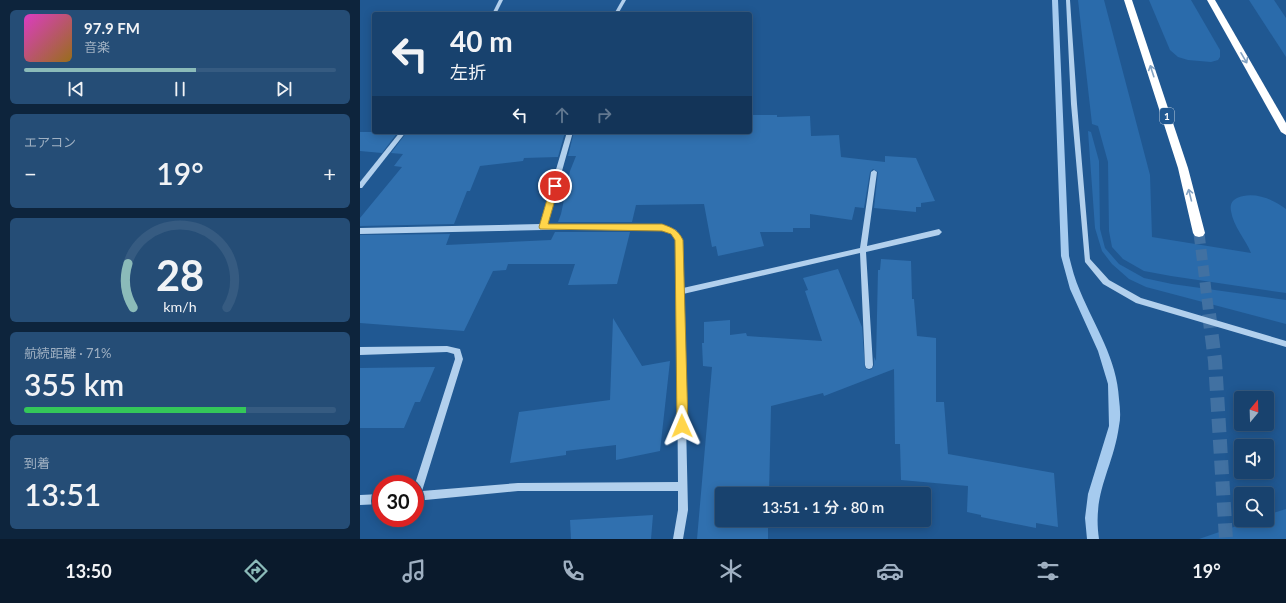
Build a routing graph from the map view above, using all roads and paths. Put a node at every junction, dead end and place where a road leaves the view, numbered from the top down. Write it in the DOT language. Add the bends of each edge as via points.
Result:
graph roads {
  1 [pos="501,0"];
  2 [pos="624,0"];
  3 [pos="1068,0"];
  4 [pos="1128,0"];
  5 [pos="1211,0"];
  6 [pos="1216,0"];
  7 [pos="495,12"];
  8 [pos="617,12"];
  9 [pos="1232,38"];
  10 [pos="1286,132"];
  11 [pos="401,134"];
  12 [pos="569,134"];
  13 [pos="874,172"];
  14 [pos="360,186"];
  15 [pos="543,227"];
  16 [pos="360,231"];
  17 [pos="939,232"];
  18 [pos="1199,233"];
  19 [pos="863,250"];
  20 [pos="680,292"];
  21 [pos="1286,344"];
  22 [pos="360,351"];
  23 [pos="869,365"];
  24 [pos="423,475"];
  25 [pos="683,486"];
  26 [pos="424,495"];
  27 [pos="372,499"];
  28 [pos="360,500"];
  29 [pos="678,539"];
  1 -- 7 [label="street"];
  2 -- 8 [label="street"];
  3 -- 21 [label="street" via="1087,260 1106,282 1139,301"];
  18 -- 4 [label="highway, 1, one-way" via="1183,168"];
  5 -- 9 [label="highway"];
  6 -- 9 [label="highway"];
  9 -- 10 [label="highway, one-way"];
  11 -- 14 [label="street"];
  12 -- 15 [label="street"];
  13 -- 19 [label="street"];
  15 -- 16 [label="street"];
  15 -- 20 [label="street" via="662,227 674,232 679,240"];
  17 -- 19 [label="street"];
  19 -- 20 [label="street"];
  19 -- 23 [label="street"];
  20 -- 25 [label="street"];
  22 -- 24 [label="street" via="457,351 459,359"];
  25 -- 26 [label="street" via="518,487"];
  25 -- 29 [label="street" via="683,510"];
  27 -- 28 [label="street"];
}
